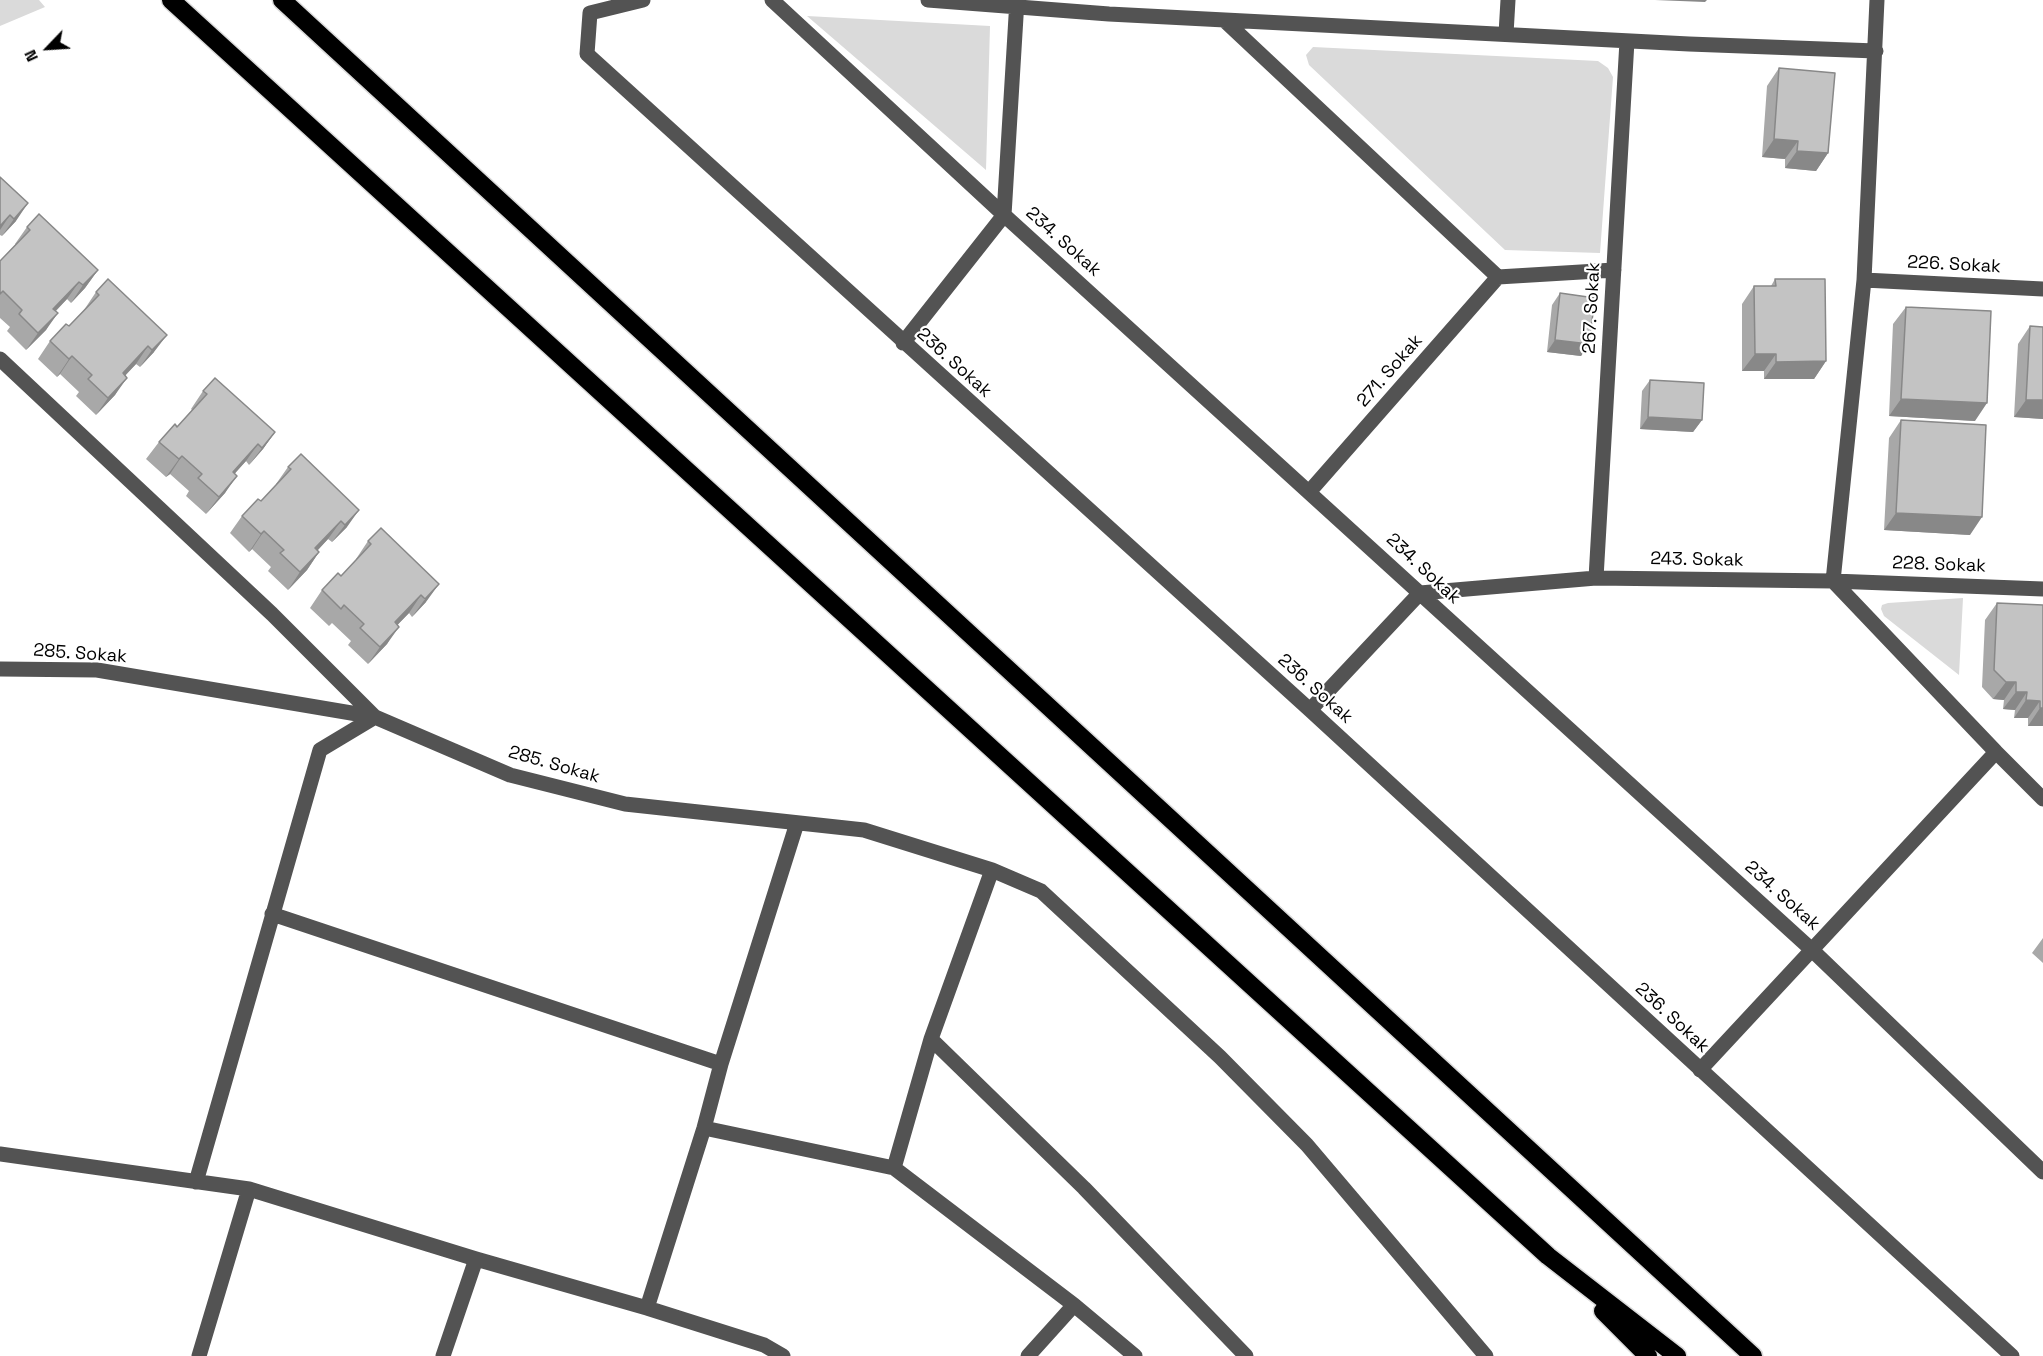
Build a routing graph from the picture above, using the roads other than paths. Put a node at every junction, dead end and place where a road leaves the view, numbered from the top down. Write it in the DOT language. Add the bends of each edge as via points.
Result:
graph roads {
  1 [pos="171,0"];
  2 [pos="282,0"];
  3 [pos="643,0"];
  4 [pos="772,0"];
  5 [pos="928,0"];
  6 [pos="1508,0"];
  7 [pos="1877,0"];
  8 [pos="1017,3"];
  9 [pos="1224,20"];
  10 [pos="1506,34"];
  11 [pos="1628,41"];
  12 [pos="1876,51"];
  13 [pos="1004,215"];
  14 [pos="1614,270"];
  15 [pos="1498,277"];
  16 [pos="1864,280"];
  17 [pos="2043,289"];
  18 [pos="903,343"];
  19 [pos="0,359"];
  20 [pos="1310,491"];
  21 [pos="1596,578"];
  22 [pos="1833,581"];
  23 [pos="2043,589"];
  24 [pos="1420,593"];
  25 [pos="0,669"];
  26 [pos="1310,710"];
  27 [pos="375,717"];
  28 [pos="1995,752"];
  29 [pos="2043,800"];
  30 [pos="797,823"];
  31 [pos="992,870"];
  32 [pos="272,914"];
  33 [pos="1812,950"];
  34 [pos="931,1039"];
  35 [pos="721,1064"];
  36 [pos="1700,1070"];
  37 [pos="704,1128"];
  38 [pos="0,1154"];
  39 [pos="894,1168"];
  40 [pos="2043,1172"];
  41 [pos="196,1182"];
  42 [pos="249,1190"];
  43 [pos="1548,1256"];
  44 [pos="476,1259"];
  45 [pos="1074,1305"];
  46 [pos="647,1308"];
  47 [pos="199,1356"];
  48 [pos="443,1356"];
  49 [pos="783,1356"];
  50 [pos="1028,1356"];
  51 [pos="1136,1356"];
  52 [pos="1246,1356"];
  53 [pos="1486,1356"];
  54 [pos="1648,1356"];
  55 [pos="1677,1356"];
  56 [pos="1754,1356"];
  57 [pos="2012,1356"];
  1 -- 43 [label="highway"];
  2 -- 56 [label="highway"];
  3 -- 18 [label="street, 236. Sokak" via="590,13 587,54"];
  4 -- 13 [label="street, 234. Sokak"];
  5 -- 8 [label="street"];
  6 -- 10 [label="street"];
  7 -- 12 [label="street"];
  8 -- 9 [label="street"];
  8 -- 13 [label="street"];
  9 -- 10 [label="street"];
  9 -- 15 [label="street"];
  10 -- 11 [label="street"];
  11 -- 12 [label="street"];
  11 -- 14 [label="street, 267. Sokak"];
  12 -- 16 [label="street"];
  13 -- 18 [label="street"];
  13 -- 20 [label="street, 234. Sokak"];
  14 -- 15 [label="street"];
  14 -- 21 [label="street, 267. Sokak"];
  15 -- 20 [label="street, 271. Sokak"];
  16 -- 17 [label="street, 226. Sokak"];
  16 -- 22 [label="street"];
  18 -- 26 [label="street, 236. Sokak"];
  19 -- 27 [label="street" via="272,614"];
  20 -- 24 [label="street, 234. Sokak"];
  21 -- 22 [label="street, 243. Sokak"];
  21 -- 24 [label="street, 243. Sokak"];
  22 -- 23 [label="street, 228. Sokak"];
  22 -- 28 [label="street"];
  24 -- 26 [label="street"];
  24 -- 33 [label="street, 234. Sokak"];
  25 -- 27 [label="street, 285. Sokak" via="97,670"];
  26 -- 36 [label="street, 236. Sokak"];
  27 -- 30 [label="street, 285. Sokak" via="510,775 613,801"];
  27 -- 32 [label="street" via="320,750"];
  28 -- 29 [label="street"];
  28 -- 33 [label="street"];
  30 -- 31 [label="street, 285. Sokak" via="864,830"];
  30 -- 35 [label="street"];
  31 -- 34 [label="street"];
  31 -- 53 [label="street, 285. Sokak" via="1041,891 1220,1057 1307,1145"];
  32 -- 35 [label="street"];
  32 -- 41 [label="street"];
  33 -- 36 [label="street"];
  33 -- 40 [label="street, 234. Sokak"];
  34 -- 39 [label="street"];
  34 -- 52 [label="street" via="1084,1188"];
  35 -- 37 [label="street"];
  36 -- 57 [label="street, 236. Sokak"];
  37 -- 39 [label="street"];
  37 -- 46 [label="street"];
  38 -- 41 [label="street"];
  39 -- 45 [label="street"];
  41 -- 42 [label="street"];
  42 -- 44 [label="street"];
  42 -- 47 [label="street"];
  43 -- 54 [label="highway"];
  43 -- 55 [label="highway"];
  44 -- 46 [label="street"];
  44 -- 48 [label="street"];
  45 -- 50 [label="street"];
  45 -- 51 [label="street"];
  46 -- 49 [label="street" via="764,1345"];
}
